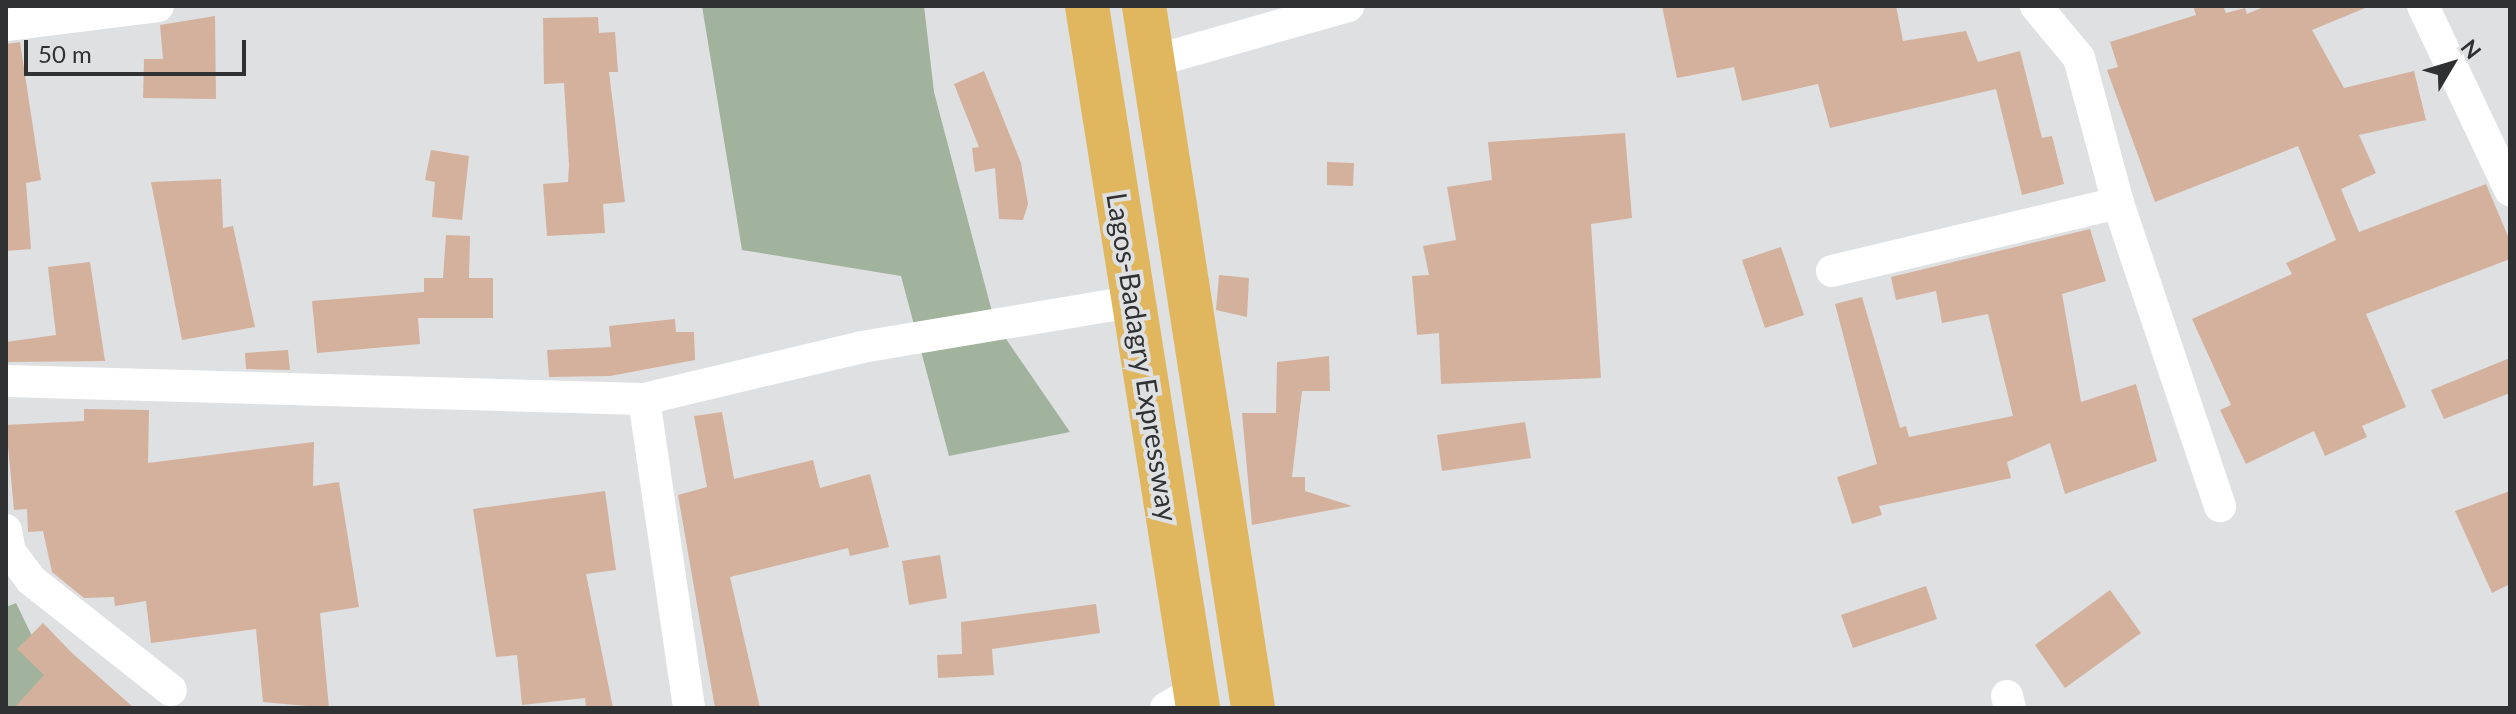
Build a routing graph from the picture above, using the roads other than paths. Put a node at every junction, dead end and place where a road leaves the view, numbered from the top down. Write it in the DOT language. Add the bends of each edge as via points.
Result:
graph roads {
  1 [pos="158,6"];
  2 [pos="1087,6"];
  3 [pos="1144,6"];
  4 [pos="1348,6"];
  5 [pos="2036,6"];
  6 [pos="2423,6"];
  7 [pos="6,25"];
  8 [pos="1154,61"];
  9 [pos="2510,190"];
  10 [pos="2118,203"];
  11 [pos="1832,271"];
  12 [pos="1136,301"];
  13 [pos="6,381"];
  14 [pos="644,399"];
  15 [pos="2220,506"];
  16 [pos="6,530"];
  17 [pos="171,690"];
  18 [pos="1187,702"];
  19 [pos="689,708"];
  20 [pos="1253,708"];
  1 -- 7 [label="street"];
  2 -- 12 [label="highway, Lagos-Badagry Expressway"];
  3 -- 8 [label="highway, Lagos-Badagry Expressway"];
  4 -- 8 [label="street"];
  5 -- 10 [label="street" via="2079,58"];
  6 -- 9 [label="street"];
  8 -- 20 [label="highway, Lagos-Badagry Expressway"];
  10 -- 11 [label="street"];
  10 -- 15 [label="street"];
  12 -- 14 [label="street" via="862,347"];
  12 -- 18 [label="highway, Lagos-Badagry Expressway"];
  13 -- 14 [label="street"];
  14 -- 19 [label="street"];
  16 -- 17 [label="street" via="10,552 31,580"];
}
